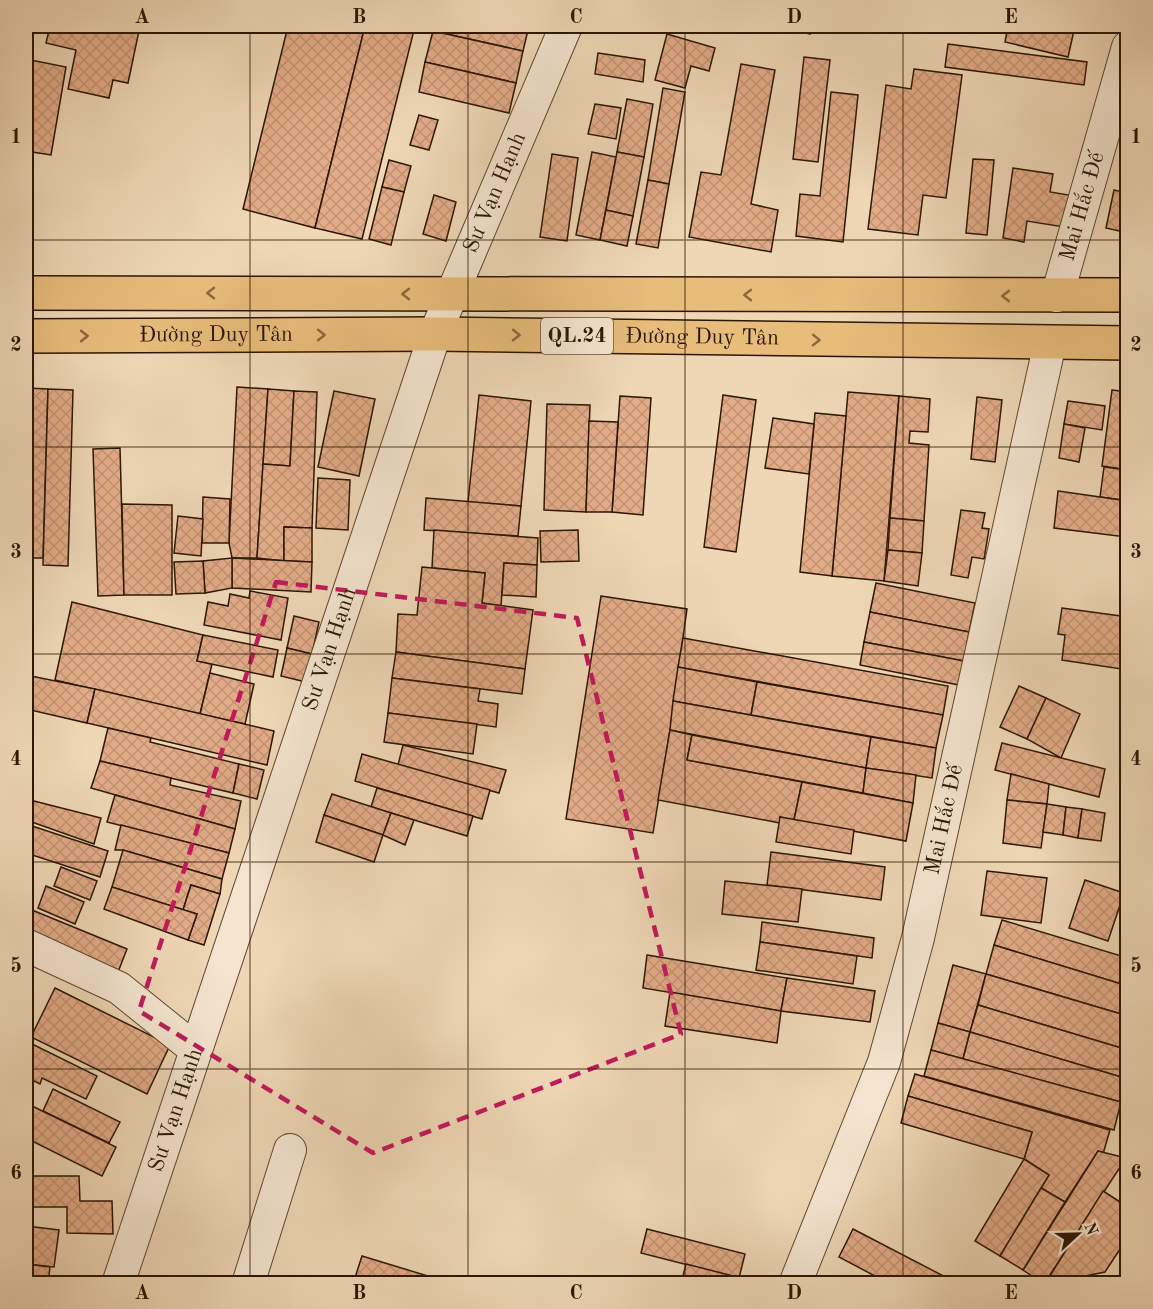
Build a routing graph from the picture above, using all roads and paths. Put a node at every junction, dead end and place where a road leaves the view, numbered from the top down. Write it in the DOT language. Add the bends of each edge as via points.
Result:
graph roads {
  1 [pos="566,26"];
  2 [pos="1128,47"];
  3 [pos="26,293"];
  4 [pos="454,294"];
  5 [pos="1128,295"];
  6 [pos="1057,296"];
  7 [pos="435,334"];
  8 [pos="26,336"];
  9 [pos="1050,343"];
  10 [pos="1128,343"];
  11 [pos="26,945"];
  12 [pos="196,1050"];
  13 [pos="290,1150"];
  14 [pos="118,1284"];
  15 [pos="248,1284"];
  16 [pos="795,1284"];
  1 -- 4 [label="street, Sư Vạn Hạnh"];
  2 -- 6 [label="street, Mai Hắc Đế"];
  4 -- 3 [label="main road, Đường Duy Tân / QL.24, one-way"];
  6 -- 4 [label="main road, Đường Duy Tân / QL.24, one-way"];
  4 -- 7 [label="street, Sư Vạn Hạnh"];
  5 -- 6 [label="main road, Đường Duy Tân / QL.24"];
  8 -- 7 [label="main road, Đường Duy Tân / QL.24, one-way"];
  7 -- 9 [label="main road, Đường Duy Tân / QL.24, one-way"];
  7 -- 12 [label="street, Sư Vạn Hạnh"];
  9 -- 10 [label="main road, Đường Duy Tân / QL.24"];
  9 -- 16 [label="street, Mai Hắc Đế" via="912,961 884,1062"];
  11 -- 12 [label="street" via="119,988"];
  12 -- 14 [label="street, Sư Vạn Hạnh"];
  13 -- 15 [label="street"];
}
